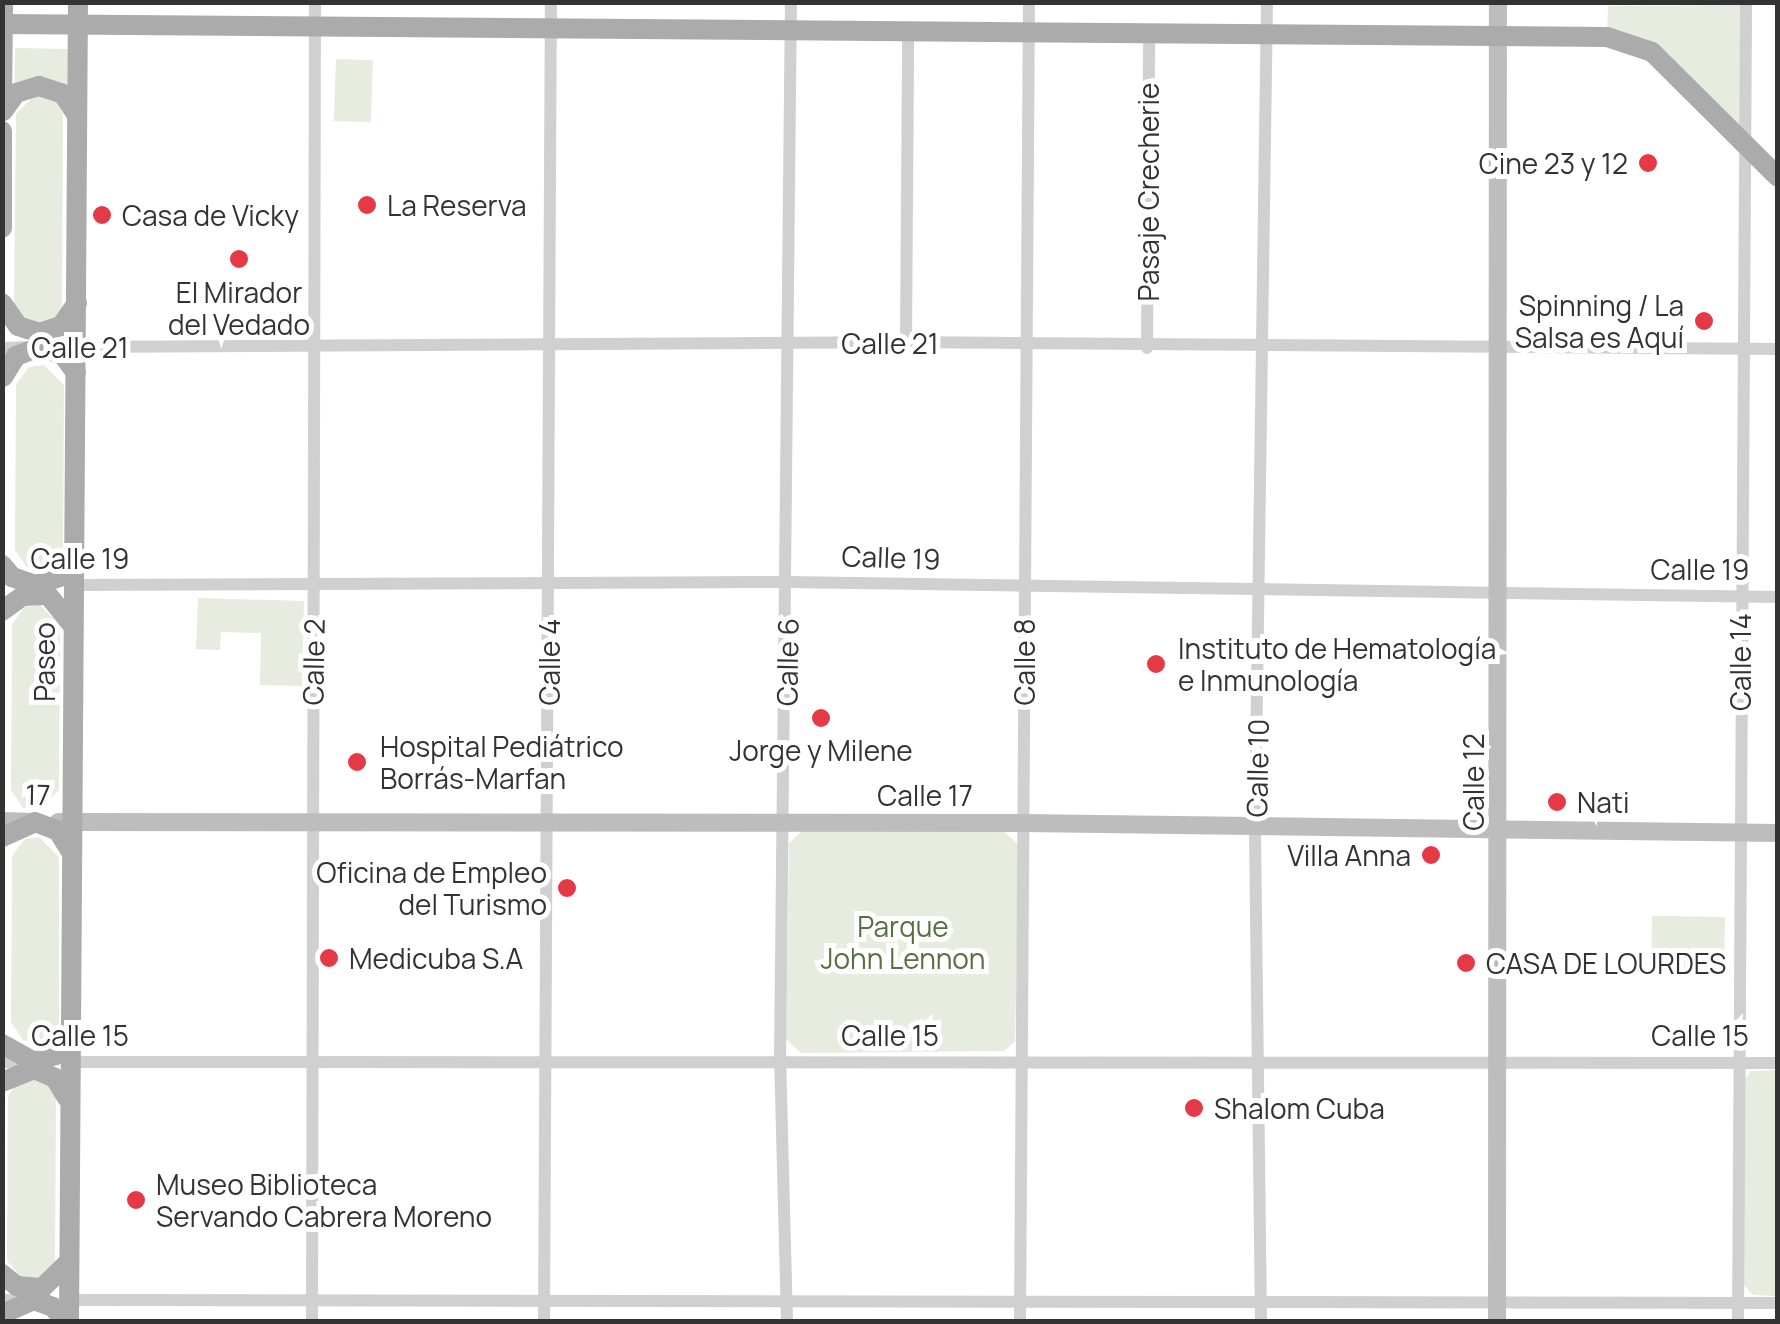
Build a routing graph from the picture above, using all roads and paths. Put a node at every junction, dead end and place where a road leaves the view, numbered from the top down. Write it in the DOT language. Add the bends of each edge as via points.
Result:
graph roads {
  1 [pos="3,2"];
  2 [pos="315,2"];
  3 [pos="551,2"];
  4 [pos="791,2"];
  5 [pos="1029,2"];
  6 [pos="1268,2"];
  7 [pos="1498,2"];
  8 [pos="1746,2"];
  9 [pos="78,13"];
  10 [pos="3,24"];
  11 [pos="315,28"];
  12 [pos="550,28"];
  13 [pos="790,32"];
  14 [pos="908,33"];
  15 [pos="1030,35"];
  16 [pos="1266,35"];
  17 [pos="1149,36"];
  18 [pos="1499,36"];
  19 [pos="2,104"];
  20 [pos="2,112"];
  21 [pos="76,116"];
  22 [pos="2,131"];
  23 [pos="1746,146"];
  24 [pos="1778,176"];
  25 [pos="2,228"];
  26 [pos="78,296"];
  27 [pos="2,303"];
  28 [pos="906,342"];
  29 [pos="788,343"];
  30 [pos="552,344"];
  31 [pos="3,345"];
  32 [pos="316,346"];
  33 [pos="1026,346"];
  34 [pos="39,347"];
  35 [pos="1266,347"];
  36 [pos="76,348"];
  37 [pos="1148,348"];
  38 [pos="1499,349"];
  39 [pos="1742,349"];
  40 [pos="1778,349"];
  41 [pos="77,375"];
  42 [pos="2,380"];
  43 [pos="73,557"];
  44 [pos="2,565"];
  45 [pos="788,582"];
  46 [pos="2,585"];
  47 [pos="35,585"];
  48 [pos="72,585"];
  49 [pos="314,586"];
  50 [pos="549,587"];
  51 [pos="1024,589"];
  52 [pos="1260,594"];
  53 [pos="1498,596"];
  54 [pos="1740,597"];
  55 [pos="1778,597"];
  56 [pos="2,611"];
  57 [pos="72,624"];
  58 [pos="2,822"];
  59 [pos="35,822"];
  60 [pos="72,822"];
  61 [pos="310,822"];
  62 [pos="548,822"];
  63 [pos="784,822"];
  64 [pos="1023,822"];
  65 [pos="1255,828"];
  66 [pos="1500,828"];
  67 [pos="1739,833"];
  68 [pos="1778,833"];
  69 [pos="2,837"];
  70 [pos="72,854"];
  71 [pos="70,1037"];
  72 [pos="2,1044"];
  73 [pos="2,1062"];
  74 [pos="34,1062"];
  75 [pos="70,1062"];
  76 [pos="546,1062"];
  77 [pos="1020,1062"];
  78 [pos="1262,1062"];
  79 [pos="1501,1062"];
  80 [pos="310,1063"];
  81 [pos="780,1063"];
  82 [pos="1739,1063"];
  83 [pos="1778,1064"];
  84 [pos="2,1082"];
  85 [pos="68,1100"];
  86 [pos="70,1251"];
  87 [pos="2,1274"];
  88 [pos="312,1297"];
  89 [pos="544,1299"];
  90 [pos="2,1300"];
  91 [pos="34,1300"];
  92 [pos="787,1300"];
  93 [pos="1262,1300"];
  94 [pos="1020,1302"];
  95 [pos="1497,1302"];
  96 [pos="1738,1302"];
  97 [pos="1778,1303"];
  98 [pos="2,1314"];
  99 [pos="68,1314"];
  100 [pos="312,1322"];
  101 [pos="544,1322"];
  102 [pos="787,1322"];
  103 [pos="1020,1322"];
  104 [pos="1261,1322"];
  105 [pos="1497,1322"];
  106 [pos="1738,1322"];
  1 -- 10 [label="main road"];
  2 -- 11 [label="street, Calle 2"];
  3 -- 12 [label="street, Calle 4"];
  4 -- 13 [label="street, Calle 6"];
  5 -- 15 [label="street, Calle 8"];
  6 -- 16 [label="street, Calle 10"];
  7 -- 18 [label="street, Calle 12"];
  8 -- 23 [label="street, Calle 14"];
  9 -- 10 [label="main road"];
  9 -- 11 [label="main road"];
  9 -- 21 [label="main road, Paseo"];
  10 -- 19 [label="main road"];
  11 -- 12 [label="main road"];
  11 -- 32 [label="street, Calle 2"];
  12 -- 13 [label="main road"];
  12 -- 30 [label="street, Calle 4"];
  13 -- 14 [label="main road"];
  13 -- 29 [label="street, Calle 6"];
  14 -- 15 [label="main road"];
  14 -- 28 [label="street"];
  15 -- 17 [label="main road"];
  15 -- 33 [label="street, Calle 8"];
  16 -- 17 [label="main road"];
  16 -- 18 [label="main road"];
  16 -- 35 [label="street, Calle 10"];
  17 -- 37 [label="street, Pasaje Crecherie"];
  18 -- 23 [label="main road" via="1628,40 1662,60"];
  18 -- 38 [label="street, Calle 12"];
  20 -- 21 [label="main road" via="16,93 39,86 63,94"];
  21 -- 26 [label="main road, Paseo"];
  22 -- 25 [label="main road"];
  23 -- 24 [label="main road"];
  23 -- 39 [label="street, Calle 14"];
  26 -- 27 [label="main road" via="70,319 39,333 18,326"];
  26 -- 36 [label="main road, Paseo"];
  28 -- 29 [label="street, Calle 21"];
  28 -- 33 [label="street, Calle 21"];
  29 -- 30 [label="street, Calle 21"];
  29 -- 45 [label="street, Calle 6"];
  30 -- 32 [label="street, Calle 21"];
  30 -- 50 [label="street, Calle 4"];
  31 -- 34 [label="street, Calle 21"];
  31 -- 42 [label="main road"];
  32 -- 36 [label="street, Calle 21"];
  32 -- 49 [label="street, Calle 2"];
  33 -- 37 [label="street, Calle 21"];
  33 -- 51 [label="street, Calle 8"];
  34 -- 36 [label="street, Calle 21"];
  34 -- 41 [label="main road" via="63,354"];
  34 -- 42 [label="main road" via="16,356"];
  35 -- 37 [label="street, Calle 21"];
  35 -- 38 [label="street, Calle 21"];
  35 -- 52 [label="street, Calle 10"];
  36 -- 41 [label="main road, Paseo"];
  38 -- 39 [label="street, Calle 21"];
  38 -- 53 [label="street, Calle 12"];
  39 -- 40 [label="street, Calle 21"];
  39 -- 54 [label="street, Calle 14"];
  41 -- 43 [label="main road, Paseo"];
  43 -- 47 [label="main road" via="60,577"];
  43 -- 48 [label="main road, Paseo"];
  44 -- 47 [label="main road" via="12,577"];
  45 -- 50 [label="street, Calle 19"];
  45 -- 51 [label="street, Calle 19"];
  45 -- 63 [label="street, Calle 6"];
  46 -- 47 [label="street, Calle 19"];
  47 -- 48 [label="street, Calle 19"];
  48 -- 49 [label="street, Calle 19"];
  48 -- 57 [label="main road, Paseo"];
  49 -- 50 [label="street, Calle 19"];
  49 -- 61 [label="street, Calle 2"];
  50 -- 62 [label="street, Calle 4"];
  51 -- 52 [label="street, Calle 19"];
  51 -- 64 [label="street, Calle 8"];
  52 -- 53 [label="street, Calle 19"];
  52 -- 65 [label="street, Calle 10"];
  53 -- 54 [label="street, Calle 19"];
  53 -- 66 [label="street, Calle 12"];
  54 -- 55 [label="street, Calle 19"];
  54 -- 67 [label="street, Calle 14"];
  56 -- 57 [label="main road" via="23,596 48,595"];
  57 -- 60 [label="main road, Paseo"];
  58 -- 59 [label="street, 17"];
  59 -- 60 [label="street, 17"];
  59 -- 69 [label="main road"];
  59 -- 70 [label="main road" via="58,831"];
  60 -- 61 [label="street, Calle 17"];
  60 -- 70 [label="main road, Paseo"];
  61 -- 62 [label="street, Calle 17"];
  61 -- 80 [label="street, Calle 2"];
  62 -- 63 [label="street, Calle 17"];
  62 -- 76 [label="street, Calle 4"];
  63 -- 64 [label="street, Calle 17"];
  63 -- 81 [label="street, Calle 6"];
  64 -- 65 [label="street, Calle 17"];
  64 -- 77 [label="street, Calle 8"];
  65 -- 66 [label="street, Calle 17"];
  65 -- 78 [label="street, Calle 10"];
  66 -- 67 [label="street, Calle 17"];
  66 -- 79 [label="street, Calle 12"];
  67 -- 68 [label="street, Calle 17"];
  67 -- 82 [label="street, Calle 14"];
  70 -- 71 [label="main road, Paseo"];
  71 -- 74 [label="main road" via="56,1056"];
  71 -- 75 [label="main road, Paseo"];
  72 -- 74 [label="main road"];
  73 -- 74 [label="street, Calle 15"];
  74 -- 75 [label="street, Calle 15"];
  75 -- 80 [label="street, Calle 15"];
  75 -- 85 [label="main road, Paseo"];
  76 -- 80 [label="street, Calle 15"];
  76 -- 81 [label="street, Calle 15"];
  76 -- 89 [label="street, Calle 4"];
  77 -- 78 [label="street, Calle 15"];
  77 -- 81 [label="street, Calle 15"];
  77 -- 94 [label="street, Calle 8"];
  78 -- 79 [label="street, Calle 15"];
  78 -- 93 [label="street, Calle 10"];
  79 -- 82 [label="street, Calle 15"];
  79 -- 95 [label="street, Calle 12"];
  80 -- 88 [label="street, Calle 2"];
  81 -- 92 [label="street, Calle 6"];
  82 -- 83 [label="street, Calle 15"];
  82 -- 96 [label="street, Calle 14"];
  84 -- 85 [label="main road" via="34,1070 55,1078"];
  85 -- 86 [label="main road, Paseo"];
  86 -- 87 [label="main road" via="62,1274 42,1288 17,1286"];
  86 -- 99 [label="main road, Paseo"];
  88 -- 89 [label="street"];
  88 -- 99 [label="street"];
  88 -- 100 [label="street, Calle 2"];
  89 -- 92 [label="street"];
  89 -- 101 [label="street, Calle 4"];
  90 -- 91 [label="street"];
  91 -- 98 [label="main road"];
  91 -- 99 [label="main road"];
  92 -- 94 [label="street"];
  92 -- 102 [label="street, Calle 6"];
  93 -- 94 [label="street"];
  93 -- 95 [label="street"];
  93 -- 104 [label="street, Calle 10"];
  94 -- 103 [label="street, Calle 8"];
  95 -- 96 [label="street"];
  95 -- 105 [label="street, Calle 12"];
  96 -- 97 [label="street"];
  96 -- 106 [label="street, Calle 14"];
}
